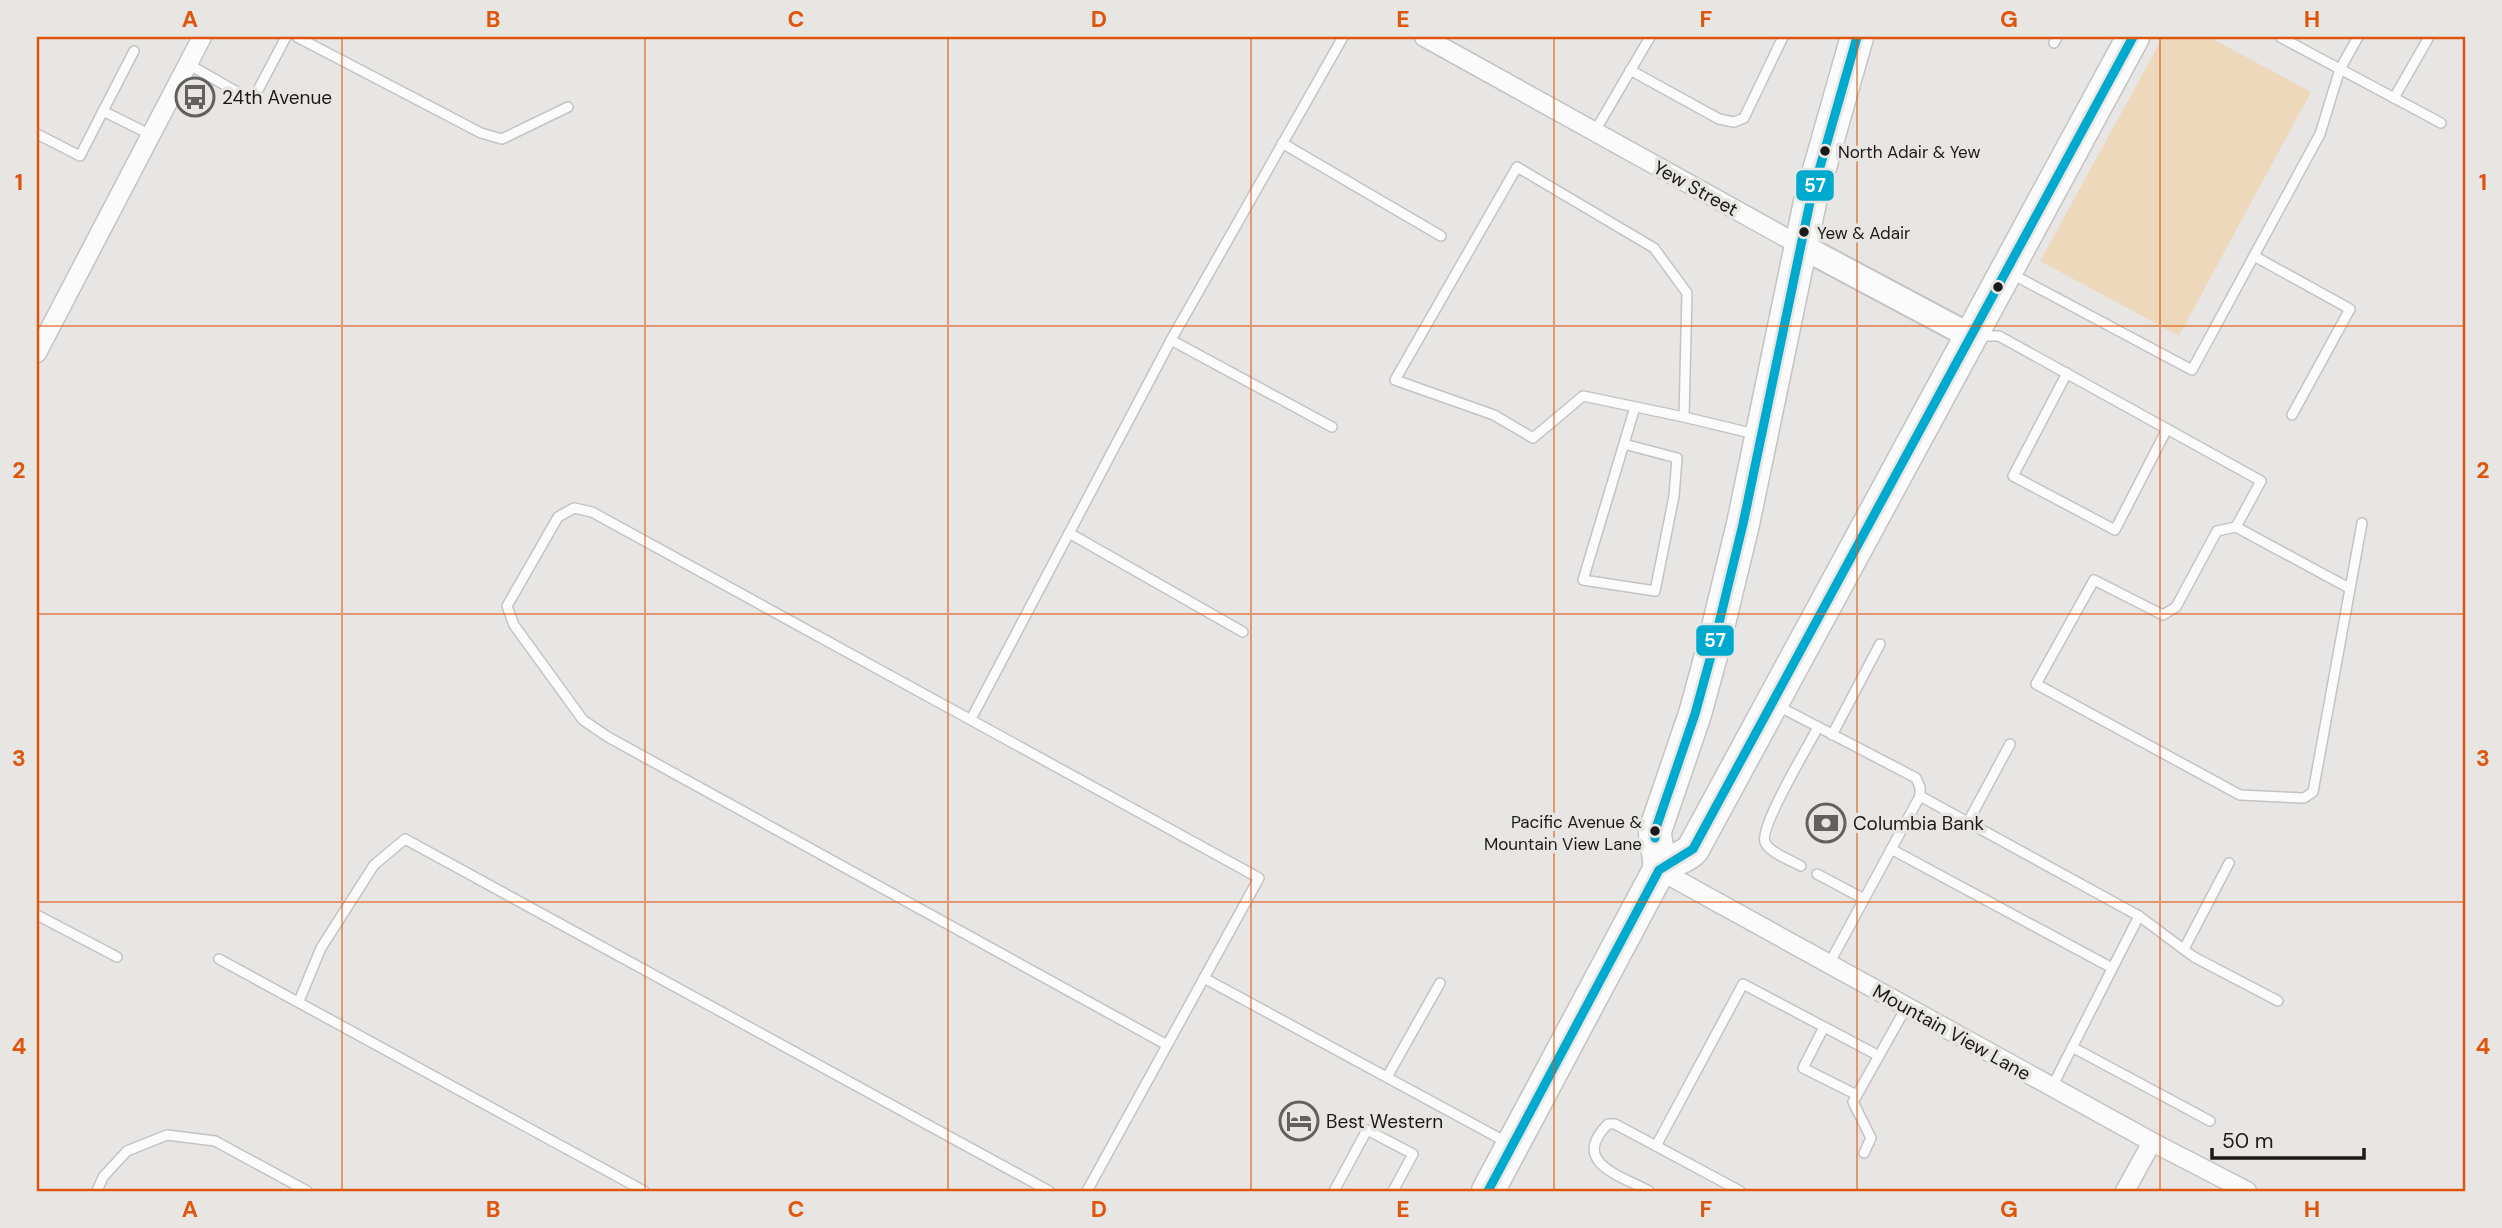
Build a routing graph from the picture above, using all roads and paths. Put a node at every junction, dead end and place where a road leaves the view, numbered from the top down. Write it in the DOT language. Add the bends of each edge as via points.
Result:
graph roads {
  1 [pos="202,37"];
  2 [pos="286,37"];
  3 [pos="297,37"];
  4 [pos="1343,37"];
  5 [pos="1424,37"];
  6 [pos="1650,37"];
  7 [pos="1783,37"];
  8 [pos="1857,37"];
  9 [pos="2133,37"];
  10 [pos="2280,37"];
  11 [pos="2358,37"];
  12 [pos="2429,37"];
  13 [pos="134,51"];
  14 [pos="188,64"];
  15 [pos="2340,69"];
  16 [pos="1630,70"];
  17 [pos="2394,99"];
  18 [pos="568,107"];
  19 [pos="103,111"];
  20 [pos="2441,123"];
  21 [pos="1595,131"];
  22 [pos="37,134"];
  23 [pos="150,135"];
  24 [pos="1282,143"];
  25 [pos="1441,236"];
  26 [pos="1801,246"];
  27 [pos="2254,256"];
  28 [pos="2005,271"];
  29 [pos="1970,336"];
  30 [pos="1171,340"];
  31 [pos="37,353"];
  32 [pos="2067,373"];
  33 [pos="1635,407"];
  34 [pos="2292,415"];
  35 [pos="1684,417"];
  36 [pos="1332,427"];
  37 [pos="2167,429"];
  38 [pos="1760,436"];
  39 [pos="1624,444"];
  40 [pos="2362,523"];
  41 [pos="2236,527"];
  42 [pos="1069,533"];
  43 [pos="2350,588"];
  44 [pos="1243,632"];
  45 [pos="1880,644"];
  46 [pos="1772,703"];
  47 [pos="971,719"];
  48 [pos="1818,727"];
  49 [pos="1832,734"];
  50 [pos="2010,744"];
  51 [pos="1920,796"];
  52 [pos="1968,822"];
  53 [pos="1891,849"];
  54 [pos="2228,863"];
  55 [pos="1801,866"];
  56 [pos="1659,870"];
  57 [pos="1817,874"];
  58 [pos="1864,899"];
  59 [pos="37,915"];
  60 [pos="2139,916"];
  61 [pos="2183,949"];
  62 [pos="117,957"];
  63 [pos="219,959"];
  64 [pos="1829,964"];
  65 [pos="2112,968"];
  66 [pos="1204,978"];
  67 [pos="1440,983"];
  68 [pos="299,1001"];
  69 [pos="2278,1001"];
  70 [pos="1907,1006"];
  71 [pos="1824,1027"];
  72 [pos="1167,1045"];
  73 [pos="2072,1047"];
  74 [pos="1879,1056"];
  75 [pos="1388,1077"];
  76 [pos="2052,1087"];
  77 [pos="1857,1095"];
  78 [pos="2210,1121"];
  79 [pos="2151,1142"];
  80 [pos="1513,1145"];
  81 [pos="1656,1146"];
  82 [pos="1864,1153"];
  83 [pos="97,1191"];
  84 [pos="307,1191"];
  85 [pos="644,1191"];
  86 [pos="1049,1191"];
  87 [pos="1087,1191"];
  88 [pos="1334,1191"];
  89 [pos="1393,1191"];
  90 [pos="1488,1191"];
  91 [pos="1648,1191"];
  92 [pos="1740,1191"];
  93 [pos="2125,1191"];
  94 [pos="2247,1191"];
  1 -- 14 [label="street"];
  2 -- 14 [label="lane" via="251,96"];
  3 -- 18 [label="lane" via="481,133 502,139"];
  4 -- 24 [label="lane"];
  5 -- 21 [label="street, Yew Street"];
  6 -- 16 [label="lane"];
  7 -- 16 [label="lane" via="1744,118 1734,122 1718,118"];
  8 -- 26 [label="highway" via="1822,153"];
  9 -- 28 [label="highway"];
  10 -- 15 [label="lane"];
  11 -- 15 [label="lane"];
  12 -- 17 [label="lane"];
  13 -- 19 [label="lane"];
  14 -- 23 [label="street"];
  15 -- 17 [label="lane"];
  15 -- 27 [label="lane" via="2320,134"];
  16 -- 21 [label="lane"];
  17 -- 20 [label="lane"];
  19 -- 22 [label="lane" via="80,156"];
  19 -- 23 [label="lane"];
  21 -- 26 [label="street, Yew Street"];
  23 -- 31 [label="street"];
  24 -- 25 [label="lane"];
  24 -- 30 [label="lane"];
  26 -- 29 [label="street, Yew Street"];
  26 -- 38 [label="highway"];
  27 -- 28 [label="lane" via="2192,370"];
  27 -- 34 [label="lane" via="2350,309"];
  28 -- 29 [label="highway"];
  29 -- 32 [label="lane" via="2000,336"];
  29 -- 46 [label="highway"];
  30 -- 36 [label="lane"];
  30 -- 42 [label="lane"];
  32 -- 37 [label="lane"];
  32 -- 37 [label="lane" via="2013,476 2115,530"];
  33 -- 35 [label="lane"];
  33 -- 35 [label="lane" via="1583,396 1533,438 1494,415 1395,380 1517,167 1654,248 1687,293"];
  33 -- 39 [label="lane"];
  35 -- 38 [label="lane"];
  37 -- 41 [label="lane" via="2260,481"];
  38 -- 56 [label="highway" via="1712,652 1655,831"];
  39 -- 39 [label="lane" via="1583,580 1655,591 1677,458"];
  40 -- 43 [label="lane"];
  41 -- 43 [label="lane"];
  41 -- 43 [label="lane" via="2217,531 2176,607 2163,615 2094,580 2036,684 2241,795 2304,798 2313,792"];
  42 -- 44 [label="lane"];
  42 -- 47 [label="lane"];
  45 -- 49 [label="lane"];
  46 -- 48 [label="lane"];
  46 -- 56 [label="highway" via="1693,849"];
  47 -- 66 [label="lane" via="1259,878"];
  47 -- 72 [label="lane" via="592,512 574,508 558,517 507,606 514,625 583,720 608,737"];
  48 -- 49 [label="lane"];
  48 -- 55 [label="lane" via="1770,816 1764,836 1765,845"];
  49 -- 51 [label="lane" via="1916,778"];
  50 -- 52 [label="lane"];
  51 -- 52 [label="lane"];
  51 -- 53 [label="lane"];
  52 -- 60 [label="lane"];
  53 -- 58 [label="lane"];
  53 -- 65 [label="lane"];
  54 -- 61 [label="lane"];
  56 -- 64 [label="street, Mountain View Lane"];
  56 -- 80 [label="highway"];
  57 -- 58 [label="lane"];
  58 -- 64 [label="lane"];
  59 -- 62 [label="lane"];
  60 -- 61 [label="lane"];
  60 -- 65 [label="lane"];
  61 -- 69 [label="lane"];
  63 -- 68 [label="lane"];
  64 -- 70 [label="street, Mountain View Lane"];
  65 -- 73 [label="lane"];
  66 -- 72 [label="lane"];
  66 -- 75 [label="lane"];
  67 -- 75 [label="lane"];
  68 -- 85 [label="lane"];
  68 -- 86 [label="lane" via="321,948 374,865 405,839"];
  70 -- 74 [label="lane"];
  70 -- 76 [label="street, Mountain View Lane"];
  71 -- 74 [label="lane"];
  71 -- 77 [label="lane" via="1803,1068"];
  71 -- 81 [label="lane" via="1743,984"];
  72 -- 87 [label="lane"];
  73 -- 76 [label="lane"];
  73 -- 78 [label="lane"];
  74 -- 77 [label="lane"];
  75 -- 80 [label="lane"];
  76 -- 79 [label="street, Mountain View Lane"];
  77 -- 82 [label="lane" via="1853,1102 1871,1138"];
  79 -- 93 [label="street"];
  79 -- 94 [label="street, Mountain View Lane"];
  80 -- 90 [label="highway"];
  81 -- 91 [label="lane" via="1615,1124 1608,1124 1594,1145 1596,1160 1603,1167"];
  81 -- 92 [label="lane"];
  83 -- 84 [label="lane" via="103,1177 127,1151 167,1135 215,1141"];
  88 -- 89 [label="lane" via="1367,1130 1413,1154"];
}
